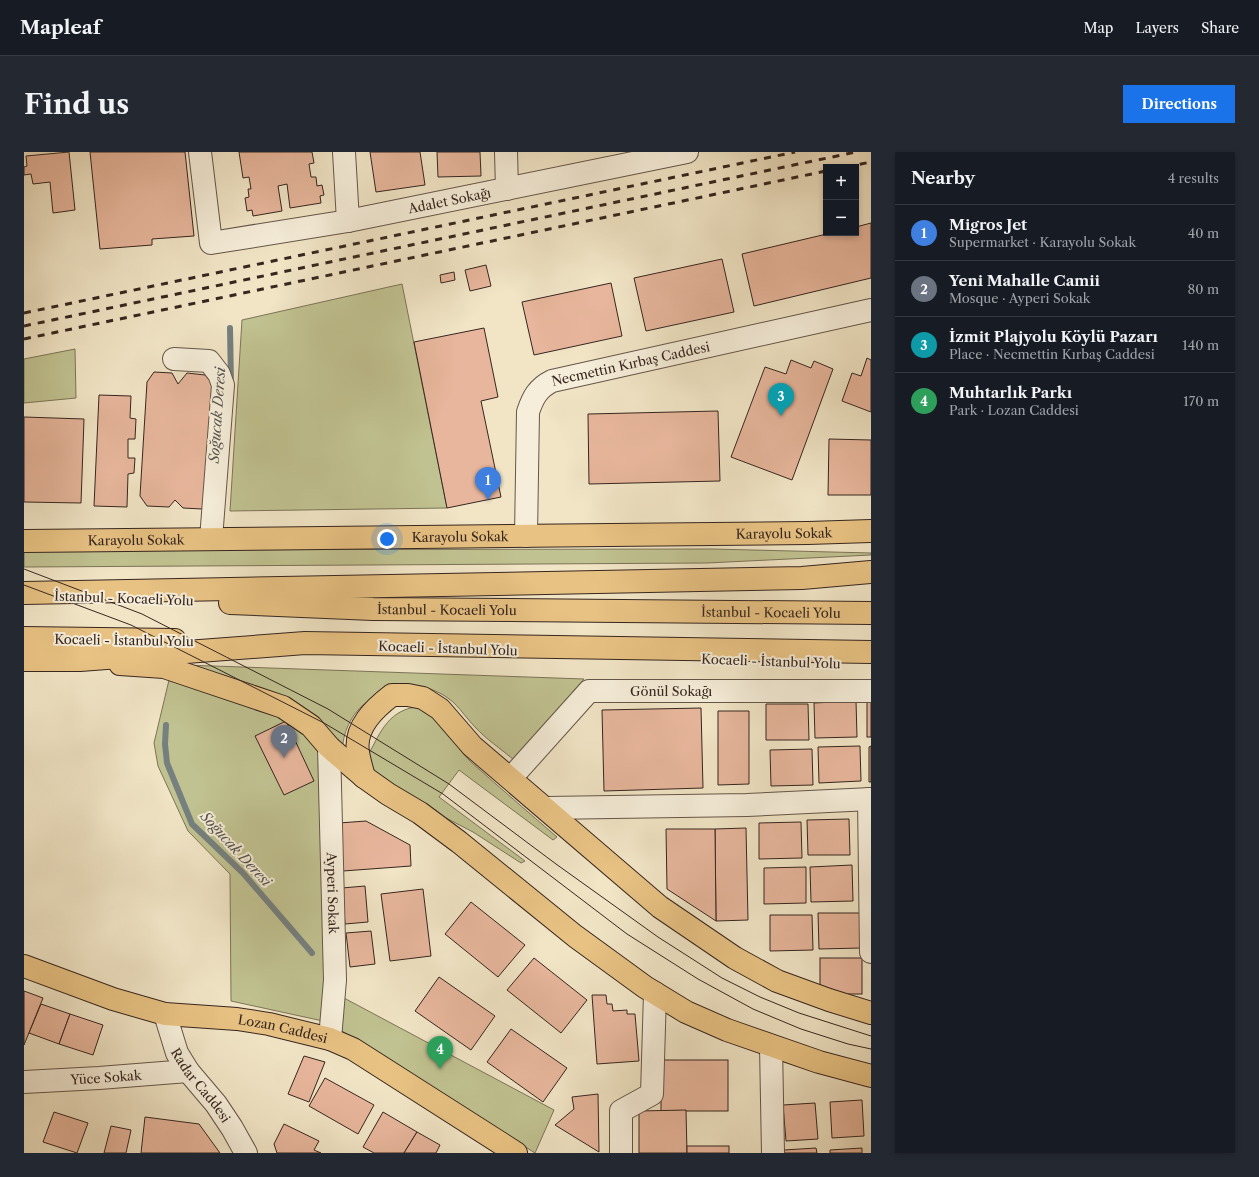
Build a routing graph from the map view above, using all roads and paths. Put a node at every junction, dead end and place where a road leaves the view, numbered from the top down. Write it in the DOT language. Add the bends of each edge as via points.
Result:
graph roads {
  1 [pos="200,152"];
  2 [pos="344,152"];
  3 [pos="506,152"];
  4 [pos="687,152"];
  5 [pos="507,189"];
  6 [pos="348,221"];
  7 [pos="871,310"];
  8 [pos="174,359"];
  9 [pos="871,531"];
  10 [pos="526,536"];
  11 [pos="211,539"];
  12 [pos="24,541"];
  13 [pos="871,572"];
  14 [pos="24,594"];
  15 [pos="871,613"];
  16 [pos="24,638"];
  17 [pos="305,643"];
  18 [pos="871,652"];
  19 [pos="24,660"];
  20 [pos="80,660"];
  21 [pos="871,666"];
  22 [pos="871,691"];
  23 [pos="329,747"];
  24 [pos="364,777"];
  25 [pos="511,778"];
  26 [pos="870,799"];
  27 [pos="546,808"];
  28 [pos="871,952"];
  29 [pos="24,966"];
  30 [pos="655,993"];
  31 [pos="871,1013"];
  32 [pos="165,1014"];
  33 [pos="330,1039"];
  34 [pos="771,1046"];
  35 [pos="188,1071"];
  36 [pos="871,1076"];
  37 [pos="24,1082"];
  38 [pos="246,1153"];
  39 [pos="516,1153"];
  40 [pos="621,1153"];
  41 [pos="773,1153"];
  1 -- 6 [label="street, Adalet Sokağı" via="211,243"];
  2 -- 6 [label="street"];
  3 -- 5 [label="street"];
  4 -- 5 [label="street, Adalet Sokağı"];
  5 -- 6 [label="street, Adalet Sokağı"];
  7 -- 10 [label="street, Necmettin Kırbaş Caddesi" via="552,381 542,386 533,397 528,412"];
  8 -- 11 [label="street" via="209,361 219,374 223,386"];
  9 -- 10 [label="main road, Karayolu Sokak"];
  10 -- 11 [label="main road, Karayolu Sokak"];
  11 -- 12 [label="main road, Karayolu Sokak"];
  13 -- 14 [label="main road" via="802,578"];
  14 -- 15 [label="main road, İstanbul - Kocaeli Yolu" via="373,609"];
  16 -- 17 [label="main road, Kocaeli - İstanbul Yolu"];
  17 -- 18 [label="main road"];
  17 -- 20 [label="main road"];
  17 -- 21 [label="main road, Kocaeli - İstanbul Yolu"];
  19 -- 20 [label="main road"];
  20 -- 23 [label="main road" via="164,667 252,696 283,707 299,716"];
  22 -- 25 [label="street, Gönül Sokağı" via="588,691"];
  23 -- 24 [label="main road"];
  23 -- 33 [label="street, Ayperi Sokak" via="335,980"];
  24 -- 25 [label="main road" via="358,751 359,735 368,717 392,695 408,695 423,698 440,708 472,746"];
  24 -- 30 [label="main road" via="459,842 575,936"];
  25 -- 27 [label="main road"];
  26 -- 27 [label="street" via="747,805"];
  26 -- 28 [label="street"];
  27 -- 31 [label="main road" via="660,907 735,958 777,981"];
  29 -- 32 [label="main road, Lozan Caddesi" via="113,999"];
  30 -- 34 [label="main road" via="686,1012"];
  30 -- 40 [label="street" via="652,1094 621,1111"];
  32 -- 33 [label="main road, Lozan Caddesi" via="237,1019"];
  32 -- 35 [label="street, Radar Caddesi" via="177,1053"];
  33 -- 39 [label="main road, Lozan Caddesi" via="353,1049"];
  34 -- 36 [label="main road"];
  34 -- 41 [label="street"];
  35 -- 37 [label="street, Yüce Sokak"];
  35 -- 38 [label="street, Radar Caddesi" via="220,1110"];
}
